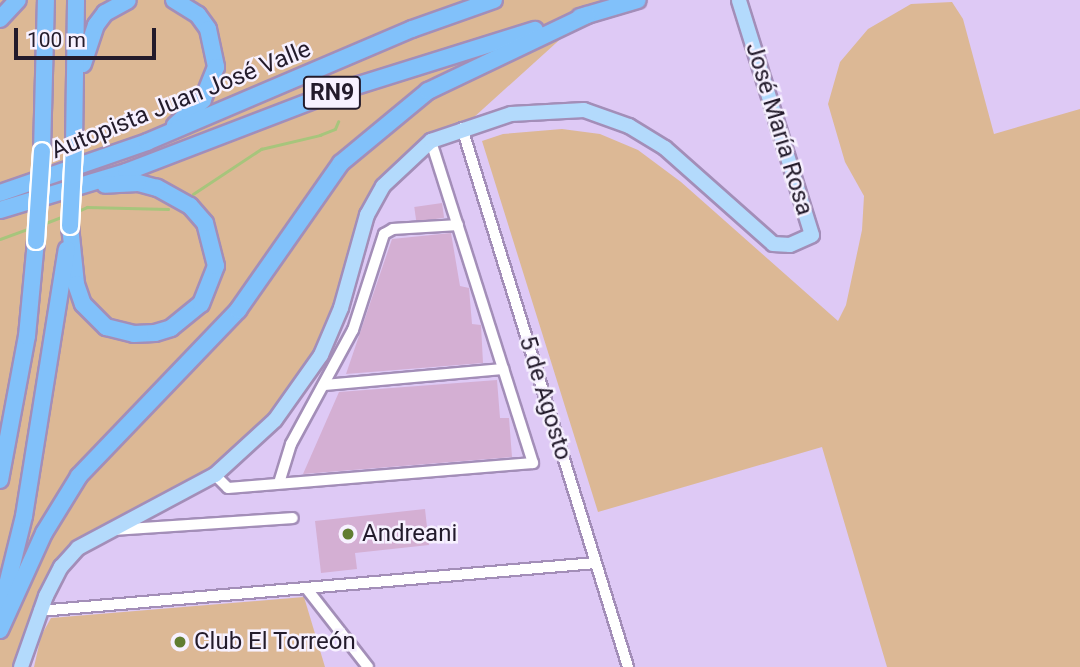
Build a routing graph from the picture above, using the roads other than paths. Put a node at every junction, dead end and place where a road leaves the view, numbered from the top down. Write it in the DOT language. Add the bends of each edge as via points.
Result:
graph roads {
  1 [pos="18,0"];
  2 [pos="46,0"];
  3 [pos="76,0"];
  4 [pos="128,0"];
  5 [pos="174,0"];
  6 [pos="494,0"];
  7 [pos="638,0"];
  8 [pos="739,0"];
  9 [pos="587,15"];
  10 [pos="0,19"];
  11 [pos="76,104"];
  12 [pos="462,128"];
  13 [pos="431,141"];
  14 [pos="147,142"];
  15 [pos="81,187"];
  16 [pos="0,192"];
  17 [pos="0,210"];
  18 [pos="457,225"];
  19 [pos="70,226"];
  20 [pos="503,369"];
  21 [pos="324,385"];
  22 [pos="215,475"];
  23 [pos="0,480"];
  24 [pos="279,484"];
  25 [pos="293,518"];
  26 [pos="105,530"];
  27 [pos="595,563"];
  28 [pos="307,589"];
  29 [pos="39,611"];
  30 [pos="0,612"];
  31 [pos="0,630"];
  32 [pos="21,667"];
  33 [pos="368,667"];
  34 [pos="628,667"];
  1 -- 10 [label="highway"];
  2 -- 23 [label="highway, bridge" via="42,151 27,336"];
  3 -- 11 [label="highway"];
  4 -- 11 [label="highway" via="105,13 96,25 84,55"];
  5 -- 14 [label="highway" via="198,15 208,29 216,66 203,100"];
  6 -- 14 [label="highway, Autopista Juan José Valle / RN9" via="412,29"];
  7 -- 9 [label="highway, Autopista Juan José Valle / RN9"];
  8 -- 12 [label="main road, José María Rosa" via="812,235 799,242 781,245 762,237 665,148 606,117 566,108 541,109"];
  9 -- 15 [label="highway, Autopista Juan José Valle / RN9" via="327,95"];
  9 -- 31 [label="highway" via="428,91 341,163 238,310 79,475 44,533"];
  11 -- 19 [label="highway, bridge"];
  12 -- 13 [label="main road"];
  12 -- 27 [label="street, 5 de Agosto"];
  13 -- 18 [label="street"];
  13 -- 22 [label="main road" via="391,177 366,215 341,308 321,355 275,420"];
  14 -- 16 [label="highway, Autopista Juan José Valle / RN9"];
  15 -- 17 [label="highway, Autopista Juan José Valle / RN9"];
  15 -- 19 [label="highway" via="138,183 175,195 190,206 205,223 214,245 211,286 201,304 171,328 134,334 106,327 83,304 76,284"];
  18 -- 20 [label="street"];
  18 -- 21 [label="street" via="393,229 384,234 353,330"];
  19 -- 30 [label="highway" via="40,428"];
  20 -- 21 [label="street"];
  20 -- 24 [label="street" via="533,463"];
  21 -- 24 [label="street" via="291,444"];
  22 -- 24 [label="street" via="228,488"];
  22 -- 26 [label="main road" via="175,500"];
  25 -- 26 [label="street"];
  26 -- 29 [label="main road" via="78,548 61,567"];
  27 -- 28 [label="street"];
  27 -- 34 [label="street, 5 de Agosto"];
  28 -- 29 [label="street"];
  28 -- 33 [label="street"];
  29 -- 32 [label="main road"];
}
